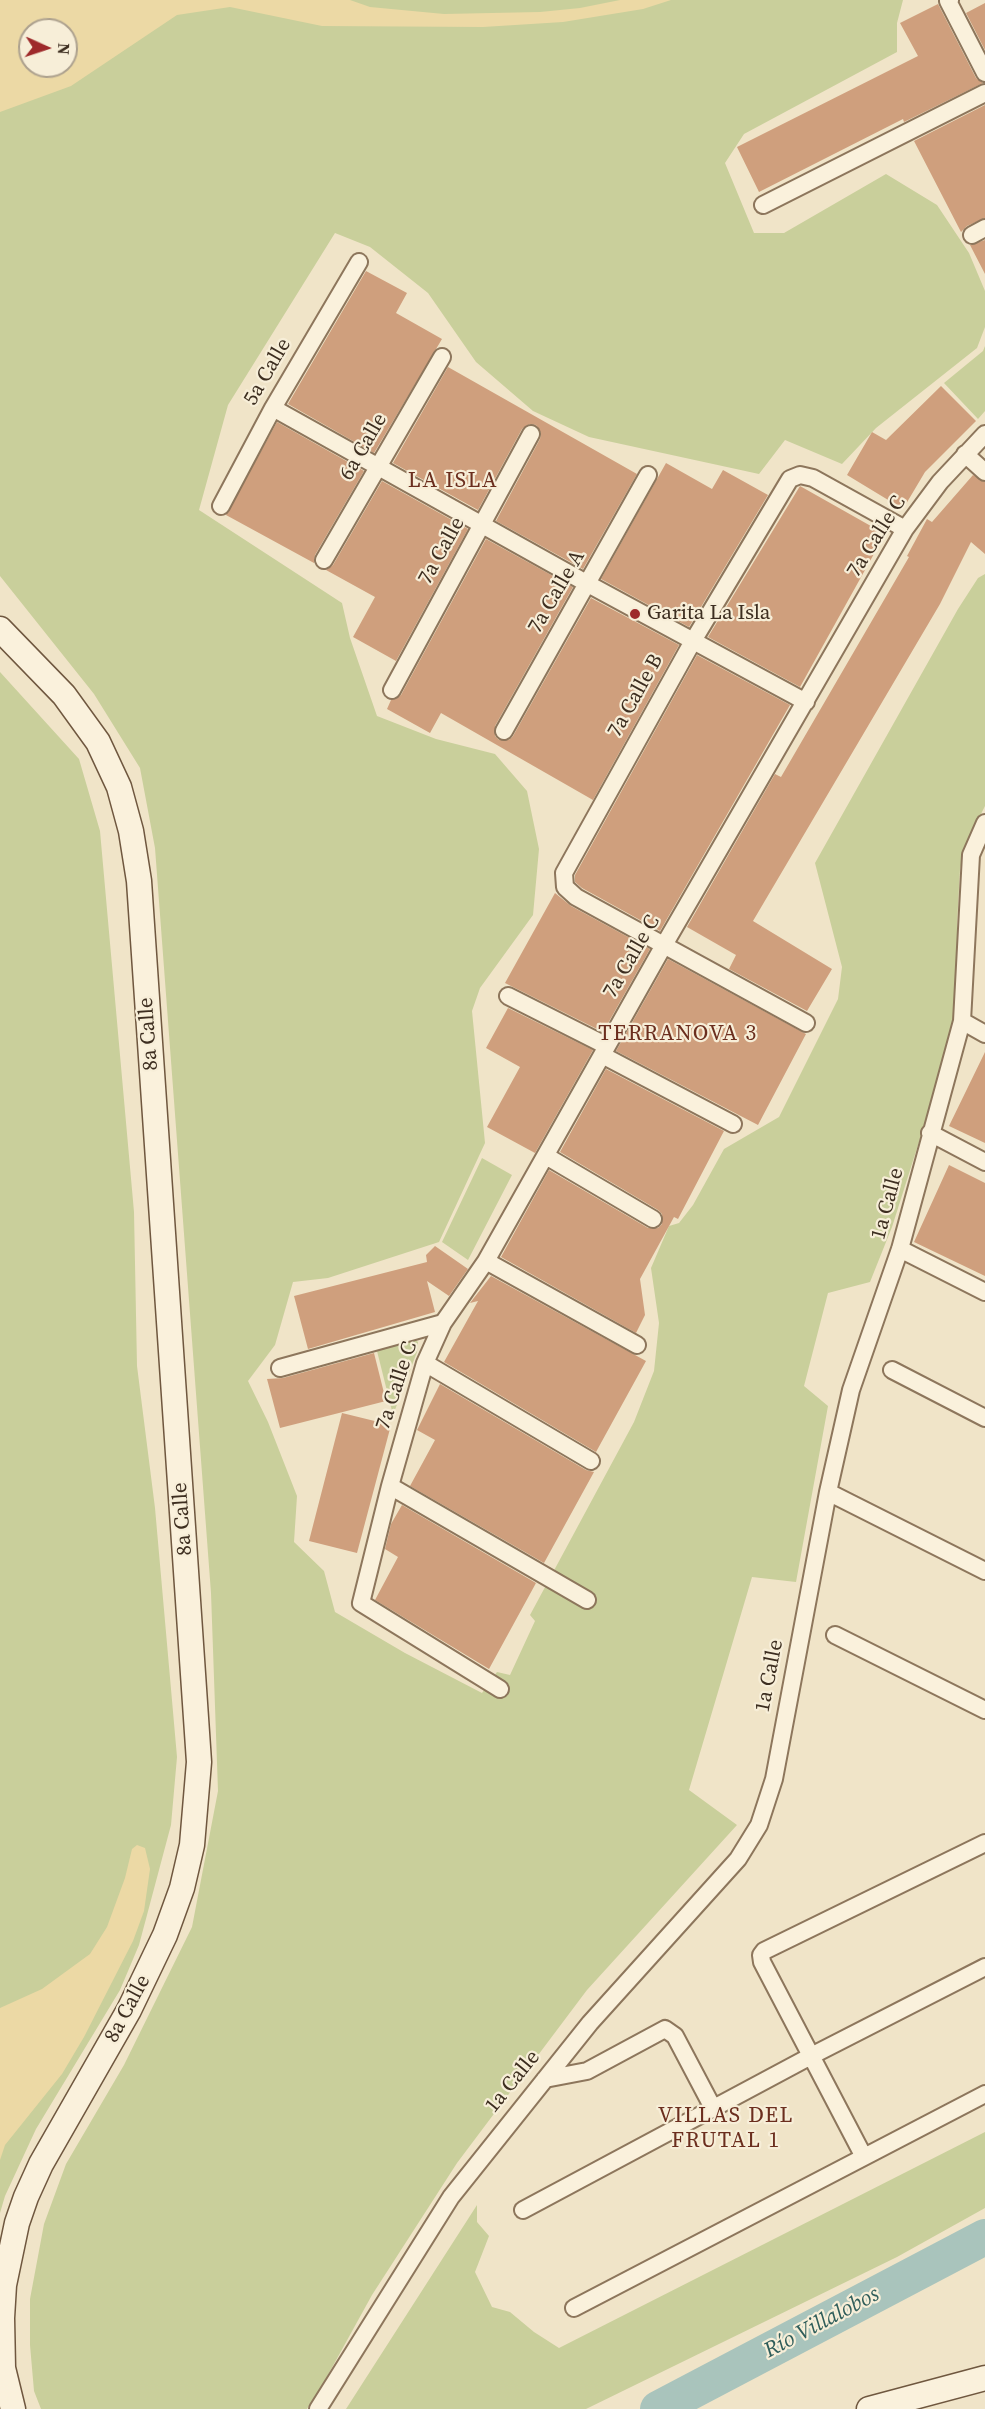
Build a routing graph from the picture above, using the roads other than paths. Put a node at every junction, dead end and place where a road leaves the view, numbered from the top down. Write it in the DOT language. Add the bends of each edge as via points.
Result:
graph roads {
  1 [pos="950,0"];
  2 [pos="985,73"];
  3 [pos="985,93"];
  4 [pos="763,205"];
  5 [pos="359,262"];
  6 [pos="442,357"];
  7 [pos="273,408"];
  8 [pos="531,434"];
  9 [pos="985,434"];
  10 [pos="965,454"];
  11 [pos="379,466"];
  12 [pos="985,472"];
  13 [pos="648,475"];
  14 [pos="221,506"];
  15 [pos="483,524"];
  16 [pos="905,529"];
  17 [pos="324,561"];
  18 [pos="588,584"];
  19 [pos="0,629"];
  20 [pos="693,641"];
  21 [pos="392,690"];
  22 [pos="806,702"];
  23 [pos="504,731"];
  24 [pos="985,823"];
  25 [pos="970,909"];
  26 [pos="985,917"];
  27 [pos="664,945"];
  28 [pos="508,996"];
  29 [pos="962,1021"];
  30 [pos="806,1023"];
  31 [pos="985,1034"];
  32 [pos="605,1051"];
  33 [pos="733,1124"];
  34 [pos="930,1133"];
  35 [pos="546,1156"];
  36 [pos="985,1162"];
  37 [pos="653,1219"];
  38 [pos="900,1249"];
  39 [pos="486,1260"];
  40 [pos="985,1292"];
  41 [pos="443,1323"];
  42 [pos="637,1345"];
  43 [pos="425,1363"];
  44 [pos="280,1368"];
  45 [pos="892,1370"];
  46 [pos="985,1418"];
  47 [pos="591,1461"];
  48 [pos="390,1486"];
  49 [pos="828,1492"];
  50 [pos="985,1571"];
  51 [pos="587,1600"];
  52 [pos="835,1635"];
  53 [pos="500,1689"];
  54 [pos="985,1710"];
  55 [pos="985,1843"];
  56 [pos="985,1967"];
  57 [pos="811,2056"];
  58 [pos="545,2079"];
  59 [pos="985,2094"];
  60 [pos="713,2108"];
  61 [pos="864,2157"];
  62 [pos="524,2210"];
  63 [pos="573,2308"];
  64 [pos="985,2378"];
  65 [pos="13,2409"];
  66 [pos="318,2409"];
  67 [pos="869,2409"];
  1 -- 2 [label="street"];
  3 -- 4 [label="street"];
  5 -- 7 [label="street, 5a Calle"];
  6 -- 11 [label="street, 6a Calle"];
  7 -- 11 [label="street"];
  7 -- 14 [label="street, 5a Calle"];
  8 -- 15 [label="street, 7a Calle"];
  9 -- 10 [label="street, 7a Calle C"];
  10 -- 12 [label="street"];
  10 -- 16 [label="street, 7a Calle C"];
  11 -- 15 [label="street"];
  11 -- 17 [label="street, 6a Calle"];
  13 -- 18 [label="street, 7a Calle A"];
  15 -- 18 [label="street"];
  15 -- 21 [label="street, 7a Calle"];
  16 -- 20 [label="street, 7a Calle B" via="813,478 796,475 786,484"];
  16 -- 22 [label="street, 7a Calle C"];
  18 -- 20 [label="street"];
  18 -- 23 [label="street, 7a Calle A"];
  19 -- 65 [label="main road, 8a Calle" via="64,695 98,742 119,787 131,831 140,893 199,1762 196,1822 188,1865 165,1935 129,2010 41,2164 17,2223 4,2285 2,2318 3,2368"];
  20 -- 22 [label="street"];
  20 -- 27 [label="street, 7a Calle B" via="568,864 564,882 576,897"];
  22 -- 27 [label="street, 7a Calle C"];
  24 -- 25 [label="street, 1a Calle" via="971,855"];
  25 -- 26 [label="street"];
  25 -- 29 [label="street, 1a Calle"];
  27 -- 30 [label="street"];
  27 -- 32 [label="street, 7a Calle C"];
  28 -- 32 [label="street"];
  29 -- 31 [label="street"];
  29 -- 34 [label="street, 1a Calle"];
  32 -- 33 [label="street"];
  32 -- 35 [label="street, 7a Calle C"];
  34 -- 36 [label="street"];
  34 -- 38 [label="street, 1a Calle"];
  35 -- 37 [label="street"];
  35 -- 39 [label="street, 7a Calle C"];
  38 -- 40 [label="street"];
  38 -- 49 [label="street, 1a Calle" via="850,1389"];
  39 -- 41 [label="street, 7a Calle C"];
  39 -- 42 [label="street"];
  41 -- 43 [label="street, 7a Calle C"];
  41 -- 44 [label="street"];
  43 -- 47 [label="street"];
  43 -- 48 [label="street, 7a Calle C"];
  45 -- 46 [label="street"];
  48 -- 51 [label="street"];
  48 -- 53 [label="street, 7a Calle C" via="361,1604"];
  49 -- 50 [label="street"];
  49 -- 58 [label="street, 1a Calle" via="774,1779 759,1825 738,1859 590,2023"];
  52 -- 54 [label="street"];
  55 -- 57 [label="street" via="762,1952 762,1962"];
  56 -- 57 [label="street"];
  57 -- 60 [label="street"];
  57 -- 61 [label="street"];
  58 -- 60 [label="street" via="587,2071 665,2029 675,2036"];
  58 -- 66 [label="street, 1a Calle" via="451,2197"];
  59 -- 61 [label="street"];
  60 -- 62 [label="street"];
  61 -- 63 [label="street"];
  64 -- 67 [label="main road"];
}
